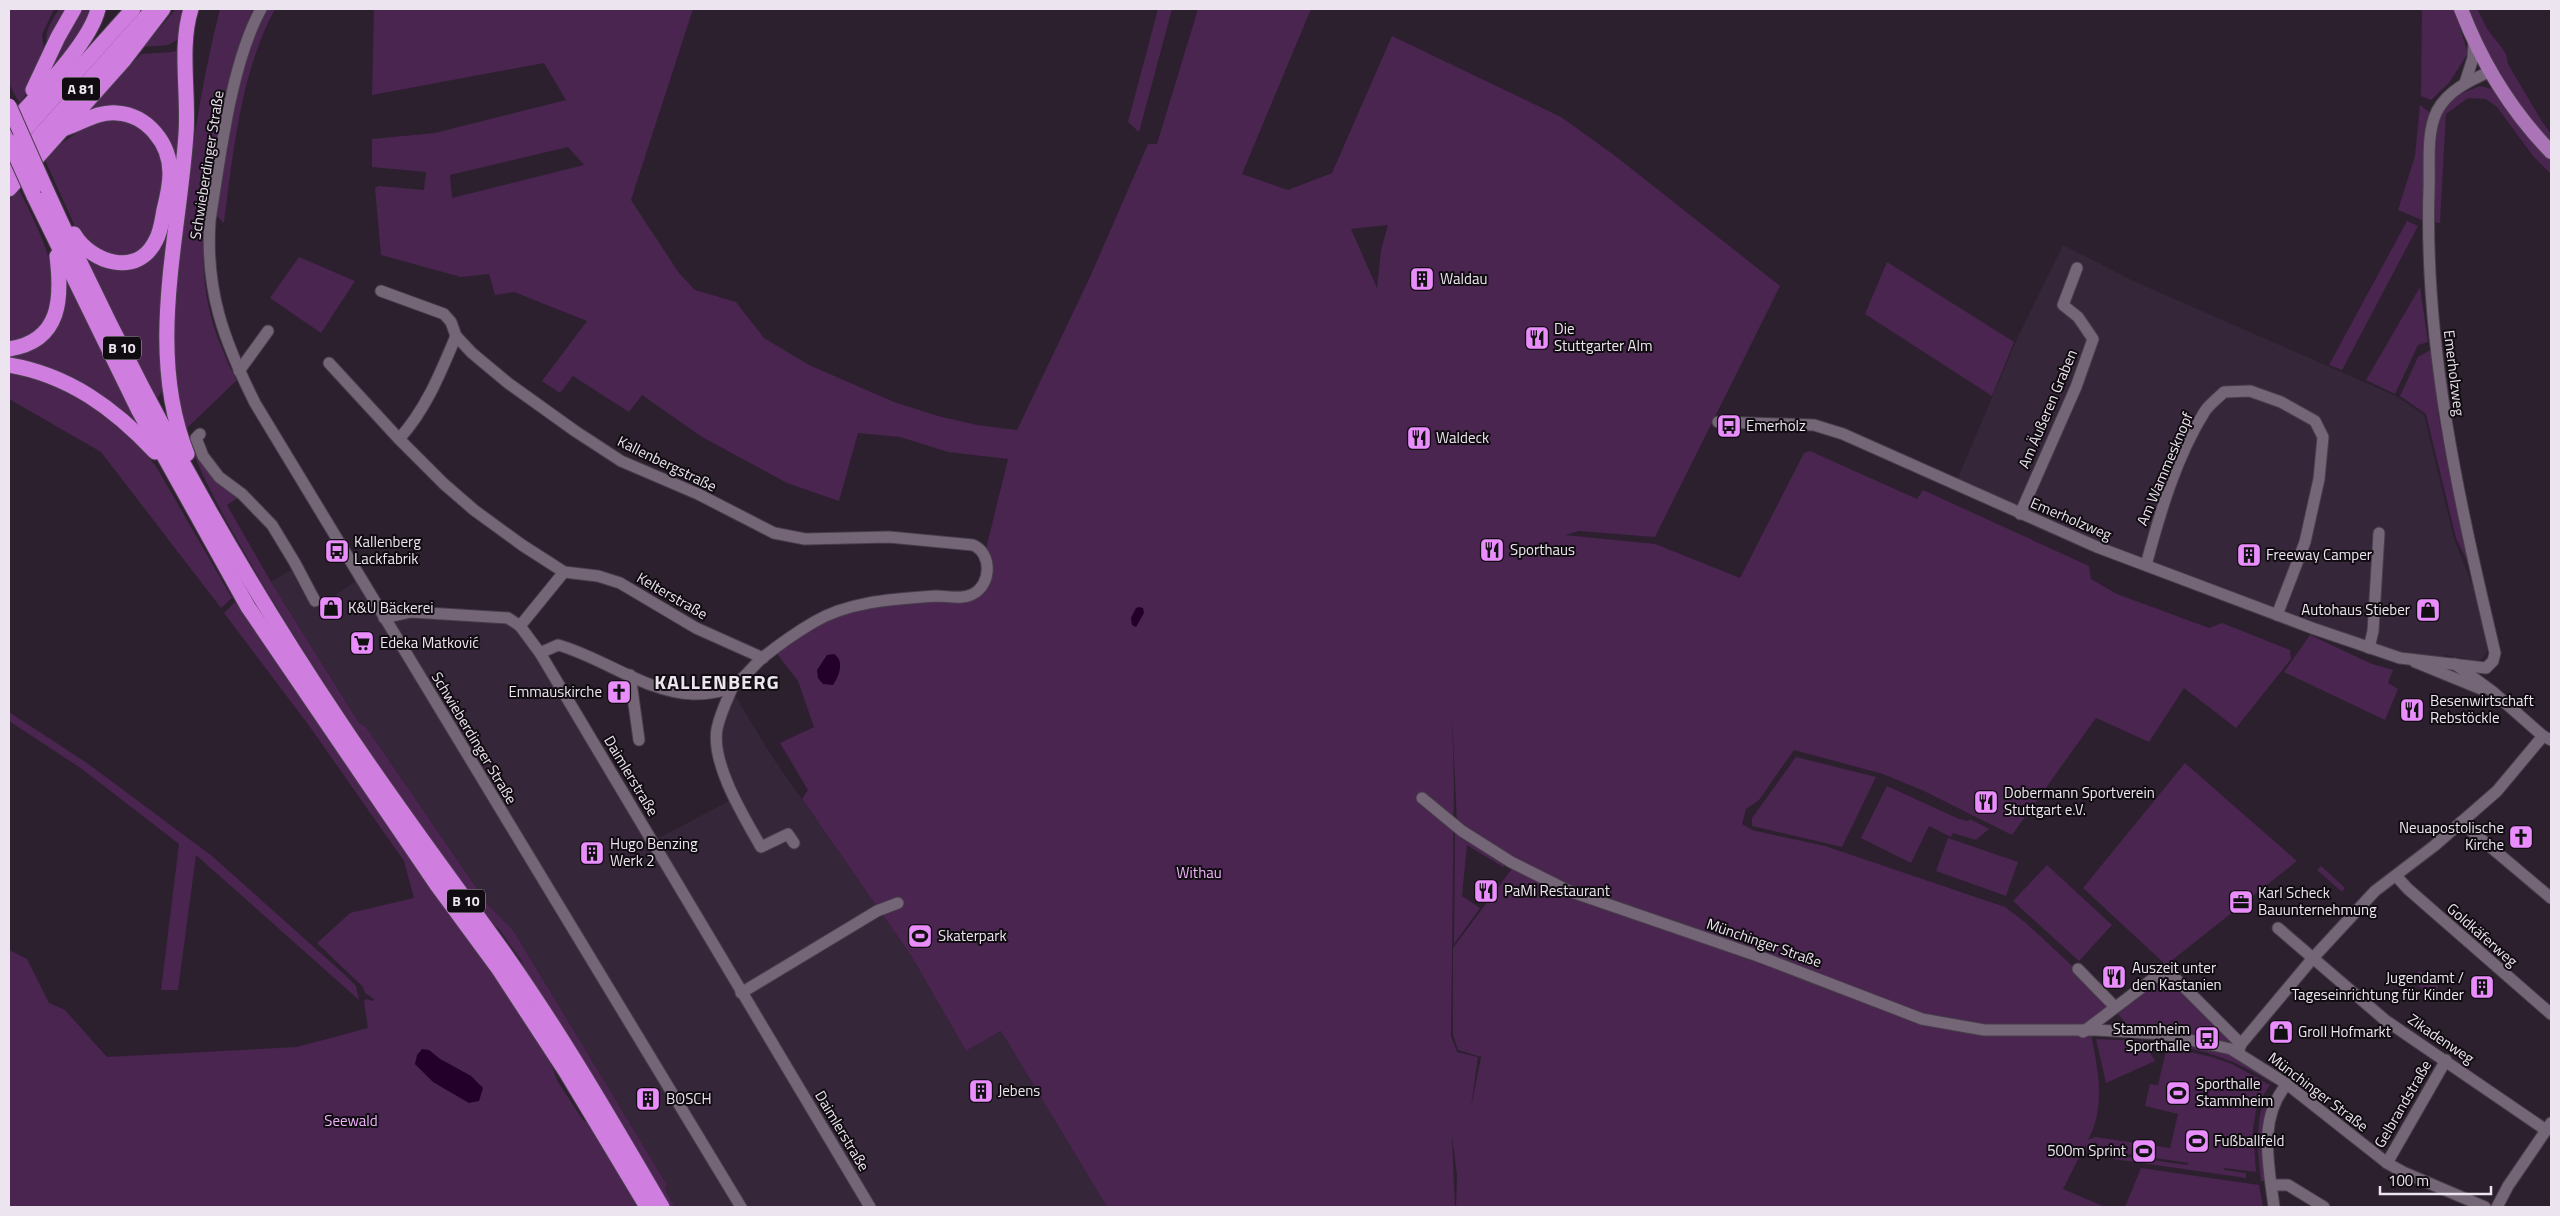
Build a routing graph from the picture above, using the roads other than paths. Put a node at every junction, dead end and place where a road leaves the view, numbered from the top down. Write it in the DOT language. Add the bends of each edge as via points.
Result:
graph roads {
  1 [pos="74,9"];
  2 [pos="98,9"];
  3 [pos="133,9"];
  4 [pos="153,9"];
  5 [pos="163,9"];
  6 [pos="191,9"];
  7 [pos="261,9"];
  8 [pos="2461,9"];
  9 [pos="2474,40"];
  10 [pos="2491,71"];
  11 [pos="2465,83"];
  12 [pos="9,106"];
  13 [pos="9,120"];
  14 [pos="9,128"];
  15 [pos="63,129"];
  16 [pos="9,141"];
  17 [pos="9,148"];
  18 [pos="2551,152"];
  19 [pos="9,170"];
  20 [pos="9,189"];
  21 [pos="39,190"];
  22 [pos="54,206"];
  23 [pos="56,242"];
  24 [pos="2077,268"];
  25 [pos="381,291"];
  26 [pos="268,331"];
  27 [pos="456,336"];
  28 [pos="9,348"];
  29 [pos="329,363"];
  30 [pos="9,365"];
  31 [pos="239,371"];
  32 [pos="1718,422"];
  33 [pos="200,434"];
  34 [pos="399,439"];
  35 [pos="171,470"];
  36 [pos="196,486"];
  37 [pos="2020,514"];
  38 [pos="2380,533"];
  39 [pos="2146,565"];
  40 [pos="564,572"];
  41 [pos="314,601"];
  42 [pos="2277,615"];
  43 [pos="384,618"];
  44 [pos="520,626"];
  45 [pos="2369,648"];
  46 [pos="540,653"];
  47 [pos="763,658"];
  48 [pos="2411,660"];
  49 [pos="2454,664"];
  50 [pos="630,675"];
  51 [pos="733,686"];
  52 [pos="2507,704"];
  53 [pos="2547,738"];
  54 [pos="639,740"];
  55 [pos="1422,798"];
  56 [pos="2461,822"];
  57 [pos="794,843"];
  58 [pos="2396,876"];
  59 [pos="2551,898"];
  60 [pos="898,903"];
  61 [pos="2278,928"];
  62 [pos="2314,958"];
  63 [pos="2078,969"];
  64 [pos="741,993"];
  65 [pos="2111,1010"];
  66 [pos="2550,1010"];
  67 [pos="2083,1032"];
  68 [pos="2122,1032"];
  69 [pos="2240,1048"];
  70 [pos="2446,1060"];
  71 [pos="2287,1084"];
  72 [pos="2549,1126"];
  73 [pos="2387,1163"];
  74 [pos="2272,1185"];
  75 [pos="2464,1203"];
  76 [pos="646,1207"];
  77 [pos="662,1207"];
  78 [pos="741,1207"];
  79 [pos="870,1207"];
  80 [pos="2274,1207"];
  81 [pos="2324,1207"];
  82 [pos="2485,1207"];
  83 [pos="2497,1207"];
  1 -- 13 [label="highway" via="32,92"];
  2 -- 14 [label="highway" via="94,24 83,40"];
  3 -- 17 [label="highway, A 81"];
  4 -- 19 [label="highway, A 81"];
  5 -- 15 [label="highway" via="124,60"];
  6 -- 36 [label="highway" via="186,32 186,132 166,337 172,408"];
  7 -- 31 [label="street, Schwieberdinger Straße" via="243,52 236,83 215,188 208,245 217,313"];
  8 -- 9 [label="main road"];
  9 -- 10 [label="main road"];
  9 -- 11 [label="street" via="2472,68"];
  10 -- 11 [label="street, Emerholzweg"];
  10 -- 18 [label="main road" via="2521,116"];
  11 -- 49 [label="street, Emerholzweg" via="2446,99 2434,120 2428,260 2443,412 2465,527 2495,653 2486,668"];
  12 -- 21 [label="highway, B 10, bridge"];
  15 -- 20 [label="highway"];
  15 -- 22 [label="highway" via="105,113 143,121 153,130 168,155 169,186 156,240 141,256 129,262 112,263 94,256 83,247"];
  16 -- 21 [label="highway, B 10, bridge"];
  21 -- 22 [label="highway, B 10"];
  21 -- 23 [label="highway, B 10"];
  22 -- 36 [label="highway, B 10" via="119,342"];
  23 -- 28 [label="highway" via="61,287 55,314 41,335"];
  23 -- 35 [label="highway, B 10" via="106,348"];
  24 -- 37 [label="street, Am Äußeren Graben" via="2063,305 2078,317 2093,339"];
  25 -- 27 [label="street, Kallenbergstraße" via="444,314"];
  26 -- 31 [label="street"];
  27 -- 34 [label="street" via="430,396"];
  27 -- 47 [label="street, Kallenbergstraße" via="508,382 621,461 698,494 774,533 805,540 889,537 945,541 973,545 986,554 988,566 983,583 975,593 964,597 880,601 844,609 815,622"];
  29 -- 34 [label="street, Kelterstraße"];
  30 -- 35 [label="highway" via="56,379 89,394 129,425"];
  31 -- 43 [label="street, Schwieberdinger Straße"];
  32 -- 37 [label="street, Emerholzweg" via="1814,425 1843,434"];
  33 -- 41 [label="street" via="196,438 211,468 272,525"];
  34 -- 40 [label="street, Kelterstraße" via="474,510"];
  35 -- 76 [label="highway, B 10" via="248,607 437,885 503,976 604,1132"];
  36 -- 77 [label="highway, B 10" via="339,722 529,991"];
  37 -- 39 [label="street, Emerholzweg"];
  38 -- 45 [label="street" via="2374,631"];
  39 -- 42 [label="street, Emerholzweg"];
  39 -- 42 [label="street, Am Wammesknopf" via="2154,530 2188,444 2206,409 2224,392 2250,391 2281,402 2315,422 2323,437 2319,479 2306,542"];
  40 -- 44 [label="street"];
  40 -- 47 [label="street, Kelterstraße" via="598,576 620,583 696,628"];
  42 -- 45 [label="street, Emerholzweg"];
  43 -- 44 [label="street" via="411,612 448,613 508,618"];
  43 -- 78 [label="street, Schwieberdinger Straße"];
  44 -- 46 [label="street, Daimlerstraße"];
  45 -- 48 [label="street, Emerholzweg"];
  46 -- 50 [label="street" via="558,645"];
  46 -- 64 [label="street, Daimlerstraße"];
  47 -- 51 [label="street"];
  48 -- 49 [label="street, Emerholzweg"];
  48 -- 52 [label="street, Emerholzweg"];
  49 -- 52 [label="street"];
  50 -- 51 [label="street" via="668,690 691,694"];
  50 -- 54 [label="street"];
  51 -- 57 [label="street" via="716,741 728,785 761,847 788,834"];
  52 -- 53 [label="street"];
  53 -- 56 [label="street" via="2497,791"];
  55 -- 67 [label="street, Münchinger Straße" via="1462,831 1511,862 1561,887 1758,956 1915,1016 1961,1028"];
  56 -- 58 [label="street"];
  56 -- 59 [label="street"];
  58 -- 62 [label="street" via="2375,891"];
  58 -- 66 [label="street, Goldkäferweg" via="2422,902"];
  60 -- 64 [label="street" via="882,908"];
  61 -- 62 [label="street, Zikadenweg"];
  62 -- 69 [label="street"];
  62 -- 70 [label="street, Zikadenweg" via="2385,1020"];
  63 -- 65 [label="street"];
  64 -- 79 [label="street, Daimlerstraße"];
  65 -- 67 [label="street"];
  65 -- 68 [label="street"];
  65 -- 69 [label="street, Münchinger Straße" via="2166,969"];
  67 -- 68 [label="street, Münchinger Straße"];
  68 -- 69 [label="street, Münchinger Straße" via="2176,1036"];
  69 -- 71 [label="street, Münchinger Straße"];
  70 -- 72 [label="street, Zikadenweg"];
  70 -- 73 [label="street, Gelbrandstraße"];
  71 -- 73 [label="street, Münchinger Straße"];
  71 -- 74 [label="street" via="2274,1101 2267,1124"];
  72 -- 83 [label="street"];
  73 -- 75 [label="street, Münchinger Straße"];
  74 -- 80 [label="street"];
  74 -- 81 [label="street" via="2288,1185"];
  75 -- 82 [label="street, Münchinger Straße"];
}
